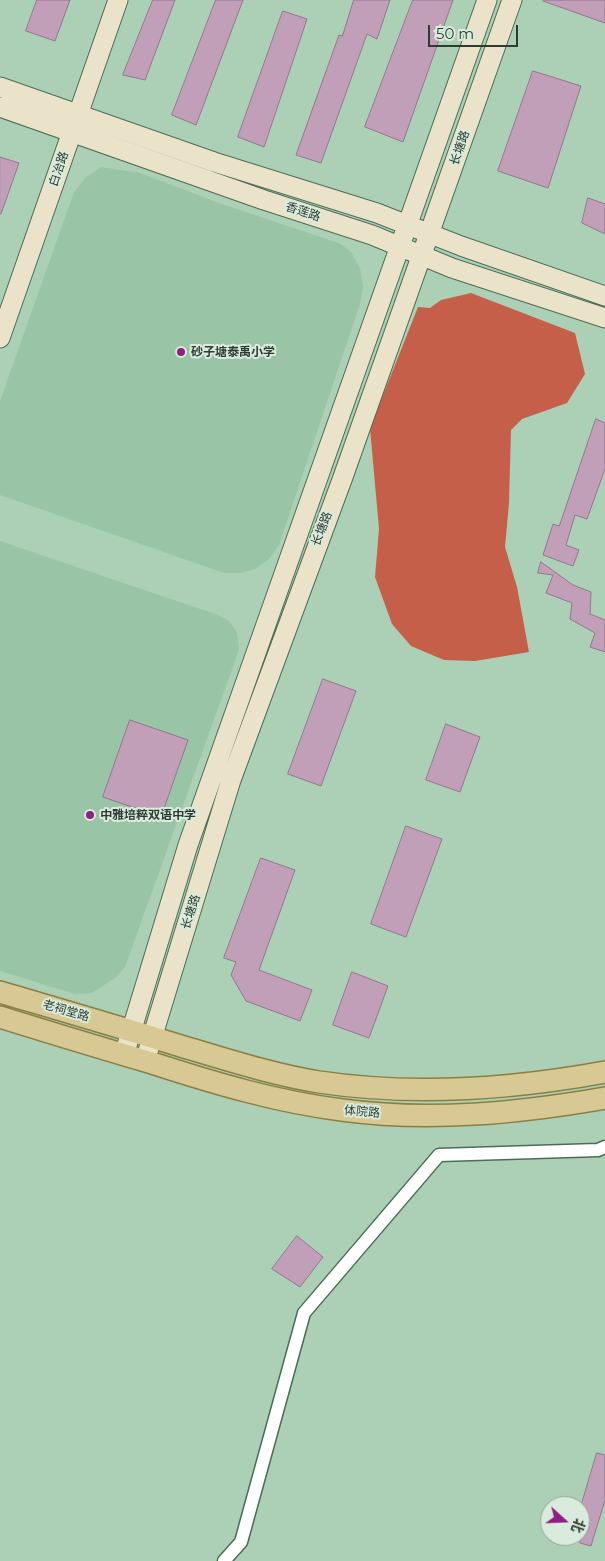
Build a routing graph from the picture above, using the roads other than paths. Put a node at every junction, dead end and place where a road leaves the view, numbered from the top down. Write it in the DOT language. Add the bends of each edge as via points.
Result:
graph roads {
  1 [pos="106,0"];
  2 [pos="118,0"];
  3 [pos="487,0"];
  4 [pos="512,0"];
  5 [pos="0,87"];
  6 [pos="0,107"];
  7 [pos="72,113"];
  8 [pos="66,131"];
  9 [pos="408,225"];
  10 [pos="430,234"];
  11 [pos="400,246"];
  12 [pos="422,255"];
  13 [pos="605,296"];
  14 [pos="0,301"];
  15 [pos="605,318"];
  16 [pos="0,338"];
  17 [pos="0,992"];
  18 [pos="0,1017"];
  19 [pos="132,1030"];
  20 [pos="153,1037"];
  21 [pos="124,1055"];
  22 [pos="145,1061"];
  23 [pos="605,1072"];
  24 [pos="605,1098"];
  25 [pos="605,1148"];
  26 [pos="224,1561"];
  1 -- 7 [label="main road, 白冶路"];
  2 -- 7 [label="main road, 白冶路"];
  3 -- 9 [label="main road, 长塘路"];
  4 -- 10 [label="main road, 长塘路"];
  5 -- 7 [label="main road, 香莲路"];
  6 -- 8 [label="main road, 香莲路"];
  7 -- 8 [label="main road, 白冶路"];
  7 -- 9 [label="main road, 香莲路"];
  8 -- 11 [label="main road, 香莲路"];
  8 -- 14 [label="main road, 白冶路"];
  8 -- 16 [label="main road, 白冶路"];
  9 -- 10 [label="main road, 香莲路"];
  9 -- 11 [label="main road, 长塘路"];
  10 -- 12 [label="main road, 长塘路"];
  10 -- 13 [label="main road, 香莲路"];
  11 -- 12 [label="main road, 香莲路"];
  11 -- 19 [label="main road, 长塘路" via="188,845"];
  12 -- 15 [label="main road, 香莲路" via="452,268"];
  12 -- 20 [label="main road, 长塘路" via="232,780"];
  17 -- 19 [label="main road, 老祠堂路"];
  18 -- 21 [label="main road, 老祠堂路"];
  19 -- 20 [label="main road, 体院路"];
  19 -- 21 [label="main road, 长塘路"];
  20 -- 22 [label="main road, 长塘路"];
  20 -- 23 [label="main road, 体院路" via="269,1071 318,1082 364,1087 434,1090 566,1080"];
  21 -- 22 [label="main road, 体院路"];
  22 -- 24 [label="main road, 体院路" via="252,1093 374,1114 489,1113 557,1107"];
  25 -- 26 [label="street" via="439,1155 304,1313 241,1542"];
}
